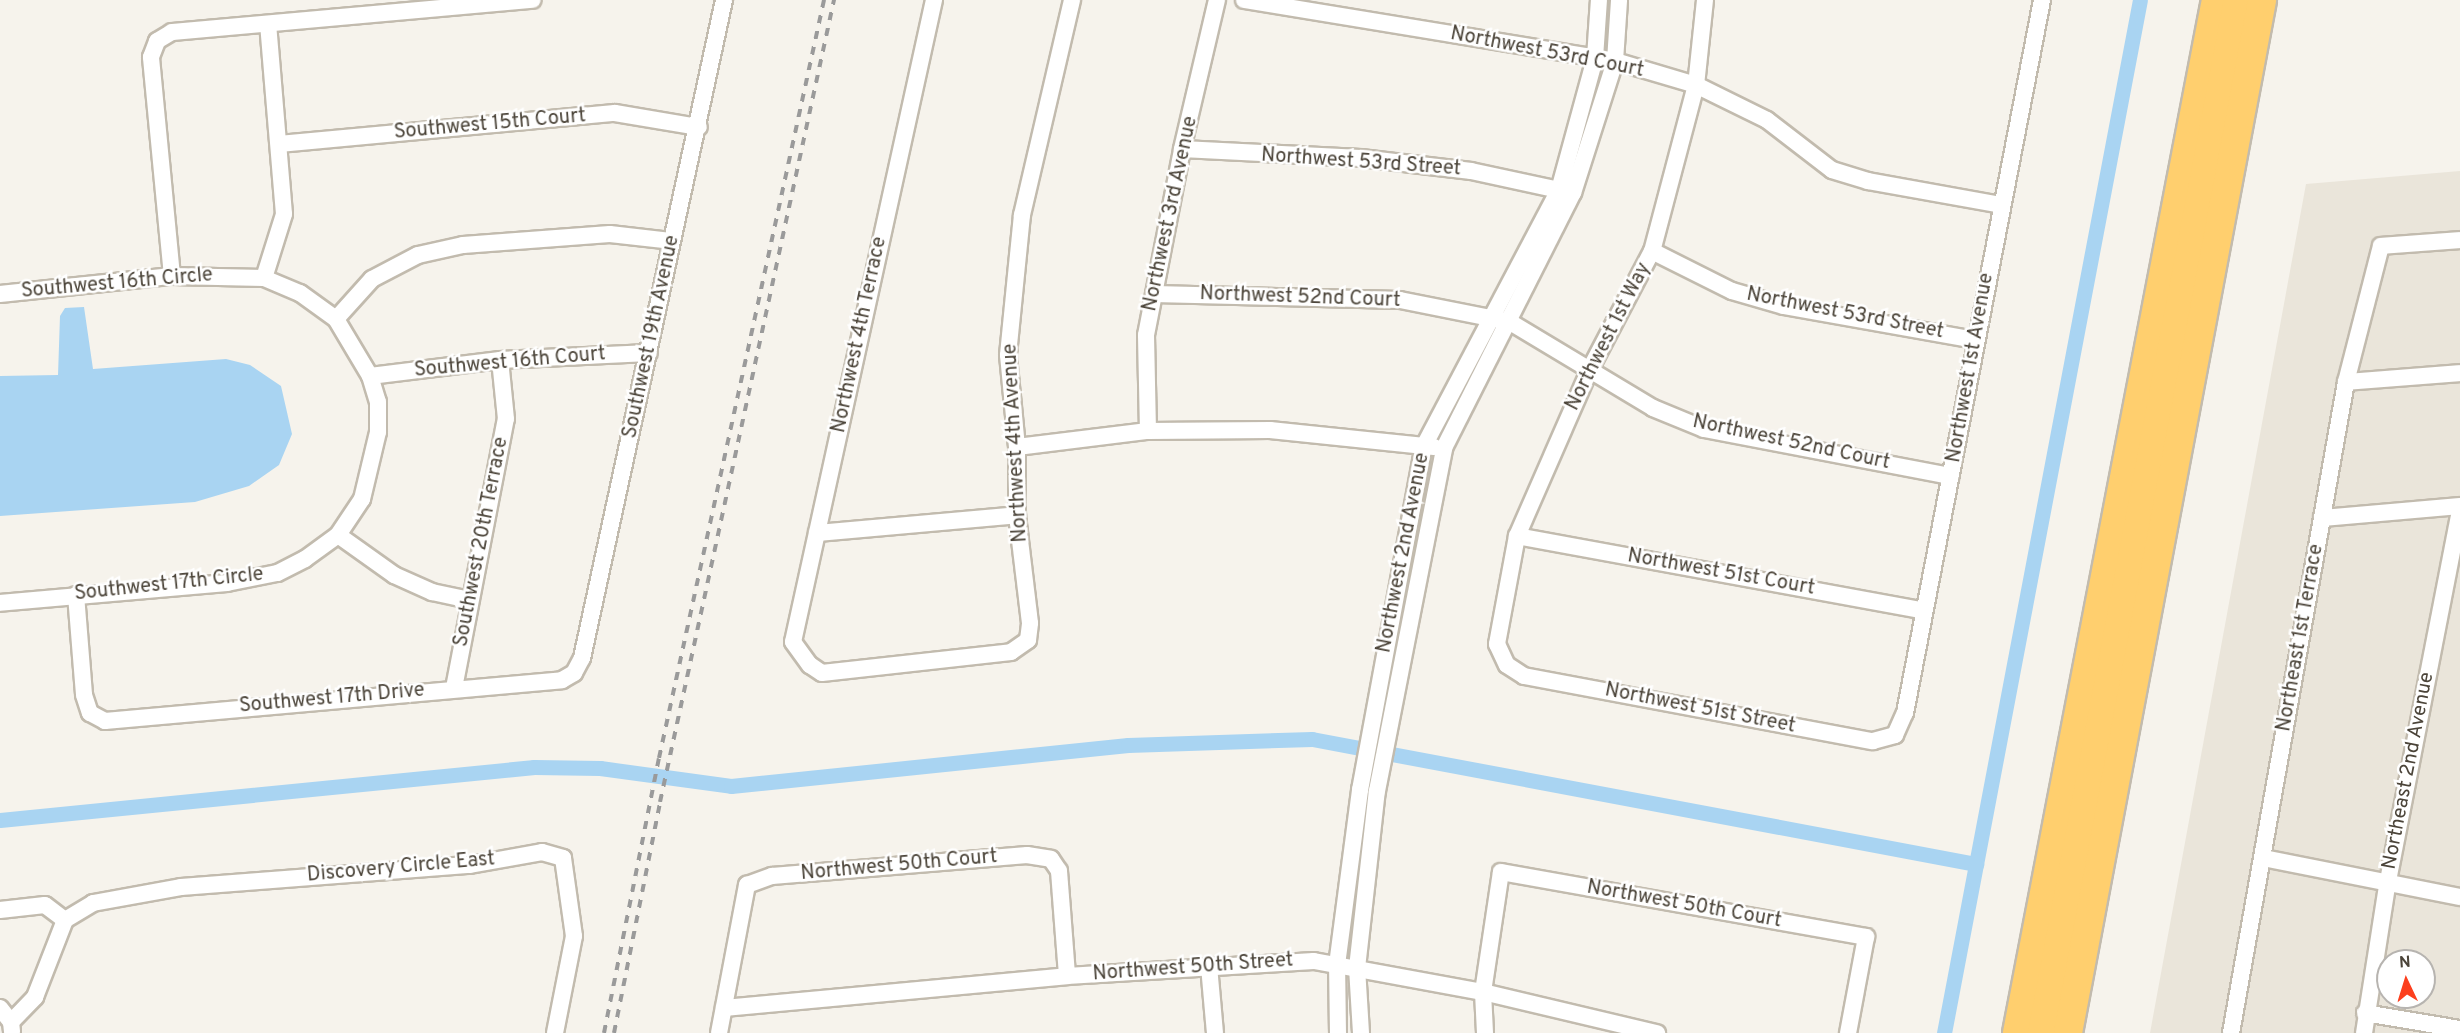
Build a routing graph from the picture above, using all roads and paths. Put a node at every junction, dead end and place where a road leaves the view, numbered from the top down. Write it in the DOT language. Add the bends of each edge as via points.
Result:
graph roads {
  1 [pos="533,0"];
  2 [pos="724,0"];
  3 [pos="934,0"];
  4 [pos="1072,0"];
  5 [pos="1217,0"];
  6 [pos="1244,0"];
  7 [pos="1599,0"];
  8 [pos="1619,0"];
  9 [pos="1705,0"];
  10 [pos="2042,0"];
  11 [pos="2216,0"];
  12 [pos="2238,0"];
  13 [pos="2262,0"];
  14 [pos="2279,0"];
  15 [pos="268,25"];
  16 [pos="1595,58"];
  17 [pos="1615,61"];
  18 [pos="1696,85"];
  19 [pos="699,127"];
  20 [pos="279,144"];
  21 [pos="1182,149"];
  22 [pos="1566,192"];
  23 [pos="2002,205"];
  24 [pos="2460,240"];
  25 [pos="672,241"];
  26 [pos="1652,251"];
  27 [pos="172,276"];
  28 [pos="264,278"];
  29 [pos="0,294"];
  30 [pos="1154,294"];
  31 [pos="1488,318"];
  32 [pos="336,319"];
  33 [pos="1510,322"];
  34 [pos="1975,340"];
  35 [pos="650,353"];
  36 [pos="500,360"];
  37 [pos="1590,369"];
  38 [pos="2460,373"];
  39 [pos="370,376"];
  40 [pos="2346,382"];
  41 [pos="1148,431"];
  42 [pos="1424,446"];
  43 [pos="1017,447"];
  44 [pos="1444,448"];
  45 [pos="1951,476"];
  46 [pos="2460,508"];
  47 [pos="1017,515"];
  48 [pos="2322,518"];
  49 [pos="817,533"];
  50 [pos="338,535"];
  51 [pos="1517,536"];
  52 [pos="76,596"];
  53 [pos="470,600"];
  54 [pos="0,603"];
  55 [pos="1924,610"];
  56 [pos="810,665"];
  57 [pos="1507,666"];
  58 [pos="574,673"];
  59 [pos="454,688"];
  60 [pos="1895,735"];
  61 [pos="2263,858"];
  62 [pos="2387,886"];
  63 [pos="2460,897"];
  64 [pos="6,909"];
  65 [pos="65,920"];
  66 [pos="1337,965"];
  67 [pos="1209,966"];
  68 [pos="1357,968"];
  69 [pos="1067,976"];
  70 [pos="1483,992"];
  71 [pos="0,1008"];
  72 [pos="724,1008"];
  73 [pos="2365,1013"];
  74 [pos="12,1028"];
  75 [pos="2460,1029"];
  76 [pos="555,1033"];
  77 [pos="718,1033"];
  78 [pos="1215,1033"];
  79 [pos="1338,1033"];
  80 [pos="1362,1033"];
  81 [pos="1485,1033"];
  82 [pos="1657,1033"];
  83 [pos="1848,1033"];
  84 [pos="2017,1033"];
  85 [pos="2042,1033"];
  86 [pos="2068,1033"];
  87 [pos="2088,1033"];
  88 [pos="2231,1033"];
  89 [pos="2364,1033"];
  1 -- 15 [label="street"];
  2 -- 19 [label="street, Southwest 19th Avenue"];
  3 -- 49 [label="street, Northwest 4th Terrace"];
  4 -- 43 [label="street, Northwest 4th Avenue" via="1022,215 1008,355"];
  5 -- 21 [label="street, Northwest 3rd Avenue"];
  6 -- 16 [label="street, Northwest 53rd Court"];
  7 -- 16 [label="street, Northwest 2nd Avenue"];
  8 -- 17 [label="street, Northwest 2nd Avenue"];
  9 -- 18 [label="street, Northwest 1st Way"];
  10 -- 23 [label="street, Northwest 1st Avenue"];
  11 -- 84 [label="highway"];
  12 -- 85 [label="highway"];
  13 -- 86 [label="highway"];
  14 -- 87 [label="highway"];
  15 -- 20 [label="street"];
  15 -- 27 [label="street" via="172,32 158,41 151,57"];
  16 -- 17 [label="street, Northwest 53rd Court"];
  16 -- 22 [label="street, Northwest 2nd Avenue"];
  17 -- 18 [label="street, Northwest 53rd Court"];
  17 -- 22 [label="street, Northwest 2nd Avenue"];
  18 -- 23 [label="street, Northwest 53rd Court" via="1767,120 1832,170 1868,181"];
  18 -- 26 [label="street, Northwest 1st Way"];
  19 -- 20 [label="street, Southwest 15th Court" via="615,113"];
  19 -- 25 [label="street, Southwest 19th Avenue"];
  20 -- 28 [label="street" via="284,214"];
  21 -- 22 [label="street, Northwest 53rd Street" via="1361,158 1471,171"];
  21 -- 30 [label="street, Northwest 3rd Avenue"];
  22 -- 31 [label="street, Northwest 2nd Avenue"];
  22 -- 33 [label="street, Northwest 2nd Avenue"];
  23 -- 34 [label="street, Northwest 1st Avenue"];
  24 -- 40 [label="street, Northeast 1st Terrace" via="2381,246"];
  25 -- 32 [label="street" via="610,234 463,245 418,255 372,279"];
  25 -- 35 [label="street, Southwest 19th Avenue"];
  26 -- 34 [label="street, Northwest 53rd Street" via="1732,291 1784,306"];
  26 -- 37 [label="street, Northwest 1st Way"];
  27 -- 28 [label="street, Southwest 16th Circle"];
  27 -- 29 [label="street, Southwest 16th Circle"];
  28 -- 32 [label="street, Southwest 16th Circle" via="300,293"];
  30 -- 31 [label="street, Northwest 52nd Court" via="1400,300"];
  30 -- 41 [label="street, Northwest 3rd Avenue" via="1146,335"];
  31 -- 33 [label="street, Northwest 52nd Court"];
  31 -- 42 [label="street, Northwest 2nd Avenue"];
  32 -- 39 [label="street, Southwest 16th Circle"];
  33 -- 37 [label="street, Northwest 52nd Court"];
  33 -- 44 [label="street, Northwest 2nd Avenue"];
  34 -- 45 [label="street, Northwest 1st Avenue"];
  35 -- 36 [label="street, Southwest 16th Court"];
  35 -- 58 [label="street, Southwest 19th Avenue" via="582,658"];
  36 -- 39 [label="street, Southwest 16th Court"];
  36 -- 53 [label="street, Southwest 20th Terrace" via="506,419"];
  37 -- 45 [label="street, Northwest 52nd Court" via="1653,408 1704,429"];
  37 -- 51 [label="street, Northwest 1st Way"];
  38 -- 40 [label="street"];
  39 -- 50 [label="street, Southwest 17th Circle" via="378,402 378,432 362,499"];
  40 -- 48 [label="street, Northeast 1st Terrace"];
  41 -- 42 [label="street" via="1270,430"];
  41 -- 43 [label="street"];
  42 -- 44 [label="street"];
  42 -- 66 [label="street, Northwest 2nd Avenue" via="1362,779"];
  43 -- 47 [label="street, Northwest 4th Avenue"];
  44 -- 68 [label="street, Northwest 2nd Avenue" via="1380,779"];
  45 -- 55 [label="street, Northwest 1st Avenue"];
  46 -- 48 [label="street"];
  46 -- 62 [label="street, Northeast 2nd Avenue"];
  47 -- 49 [label="street"];
  47 -- 56 [label="street, Northwest 4th Avenue" via="1030,623 1028,640 1011,652 822,673"];
  48 -- 61 [label="street, Northeast 1st Terrace"];
  49 -- 56 [label="street, Northwest 4th Terrace" via="793,642"];
  50 -- 52 [label="street, Southwest 17th Circle" via="277,573 227,583"];
  50 -- 53 [label="street" via="394,575 432,592"];
  51 -- 55 [label="street, Northwest 51st Court"];
  51 -- 57 [label="street, Northwest 1st Way" via="1497,644"];
  52 -- 54 [label="street, Southwest 17th Circle"];
  52 -- 59 [label="street, Southwest 17th Drive" via="84,695 90,713 105,721"];
  53 -- 59 [label="street, Southwest 20th Terrace"];
  55 -- 60 [label="street, Northwest 1st Avenue" via="1905,713"];
  57 -- 60 [label="street, Northwest 51st Street" via="1524,676 1861,739 1873,741"];
  58 -- 59 [label="street, Southwest 17th Drive" via="562,680"];
  61 -- 62 [label="street"];
  61 -- 88 [label="street, Northeast 1st Terrace"];
  62 -- 63 [label="street"];
  62 -- 73 [label="street, Northeast 2nd Avenue"];
  64 -- 65 [label="street" via="45,904"];
  65 -- 74 [label="street" via="35,997"];
  65 -- 76 [label="street, Discovery Circle East" via="93,903 181,887 470,865 542,852 563,858 574,936"];
  66 -- 67 [label="street, Northwest 50th Street" via="1314,961"];
  66 -- 68 [label="street, Northwest 50th Street"];
  66 -- 79 [label="street, Northwest 2nd Avenue"];
  67 -- 69 [label="street, Northwest 50th Street"];
  67 -- 78 [label="street"];
  68 -- 70 [label="street, Northwest 50th Street"];
  68 -- 80 [label="street, Northwest 2nd Avenue"];
  69 -- 72 [label="street, Northwest 50th Street"];
  69 -- 72 [label="street, Northwest 50th Court" via="1059,871 1051,859 1027,855 772,876 747,885"];
  70 -- 81 [label="street"];
  70 -- 82 [label="street, Northwest 50th Street"];
  70 -- 83 [label="street, Northwest 50th Court" via="1502,872 1866,937"];
  71 -- 74 [label="street"];
  72 -- 77 [label="street"];
  73 -- 75 [label="street"];
  73 -- 89 [label="street, Northeast 2nd Avenue"];
}
